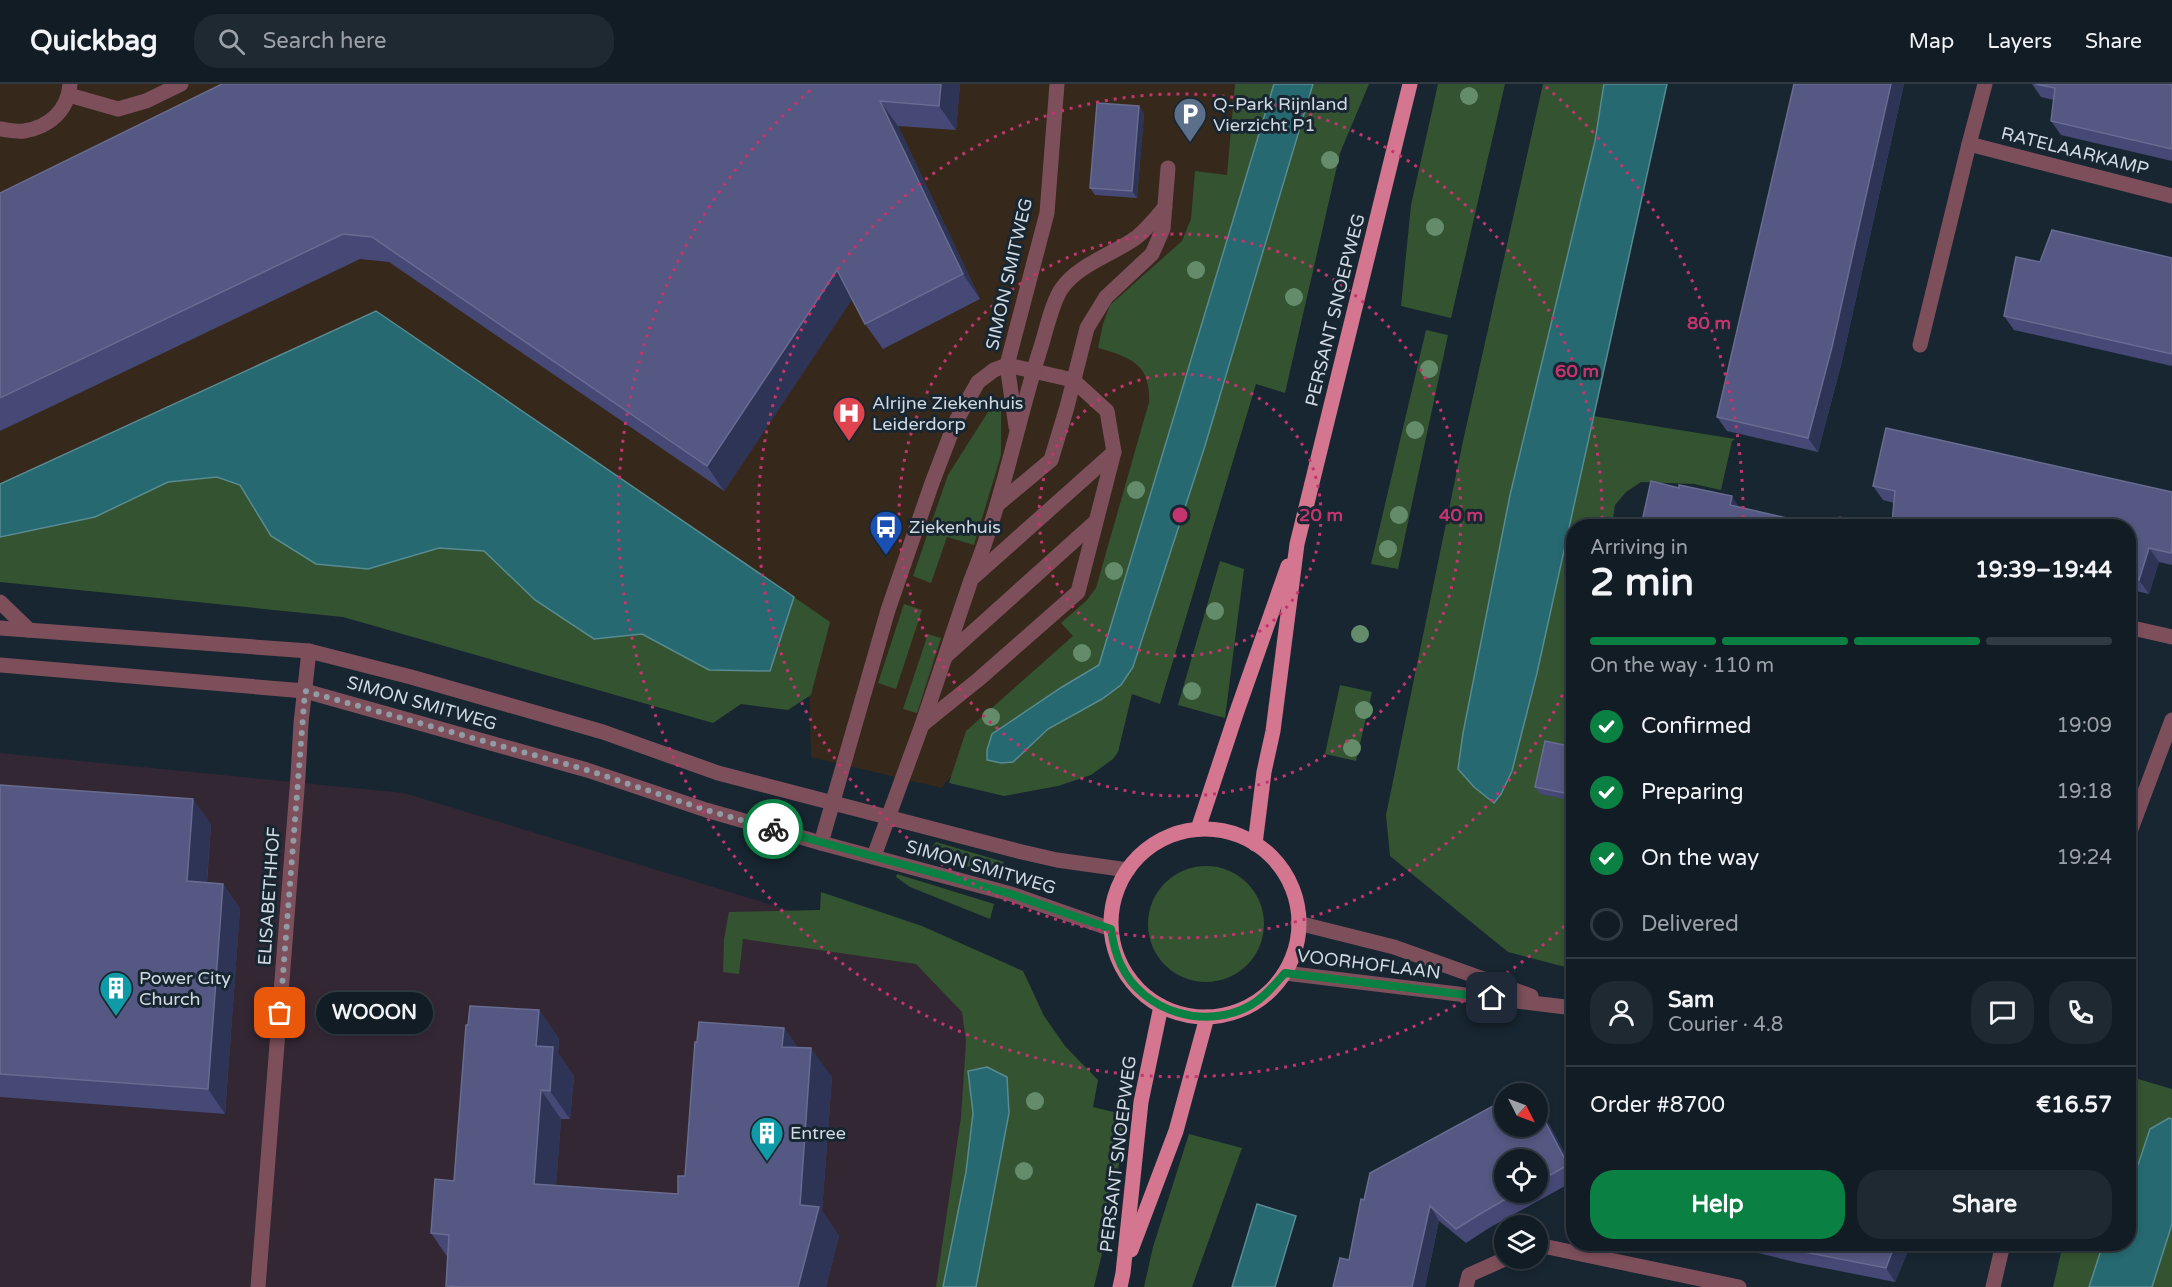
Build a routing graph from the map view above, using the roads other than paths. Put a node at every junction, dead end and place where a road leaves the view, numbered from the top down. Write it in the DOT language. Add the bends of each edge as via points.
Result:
graph roads {
  1 [pos="181,84"];
  2 [pos="1057,84"];
  3 [pos="1410,84"];
  4 [pos="1985,84"];
  5 [pos="69,90"];
  6 [pos="0,129"];
  7 [pos="1969,144"];
  8 [pos="1168,168"];
  9 [pos="2172,196"];
  10 [pos="1165,207"];
  11 [pos="1920,345"];
  12 [pos="1007,365"];
  13 [pos="1034,371"];
  14 [pos="1073,380"];
  15 [pos="1017,433"];
  16 [pos="1114,452"];
  17 [pos="997,505"];
  18 [pos="1095,523"];
  19 [pos="1297,544"];
  20 [pos="971,580"];
  21 [pos="0,602"];
  22 [pos="0,628"];
  23 [pos="2136,629"];
  24 [pos="29,630"];
  25 [pos="2172,637"];
  26 [pos="309,651"];
  27 [pos="944,658"];
  28 [pos="0,664"];
  29 [pos="305,691"];
  30 [pos="2172,720"];
  31 [pos="922,725"];
  32 [pos="832,803"];
  33 [pos="2136,816"];
  34 [pos="888,817"];
  35 [pos="1198,829"];
  36 [pos="821,843"];
  37 [pos="1255,844"];
  38 [pos="874,856"];
  39 [pos="1128,870"];
  40 [pos="1298,923"];
  41 [pos="1111,929"];
  42 [pos="1285,973"];
  43 [pos="1556,1005"];
  44 [pos="1161,1006"];
  45 [pos="1566,1007"];
  46 [pos="1207,1017"];
  47 [pos="1548,1247"];
  48 [pos="1566,1251"];
  49 [pos="1567,1251"];
  50 [pos="2002,1251"];
  51 [pos="1494,1264"];
  52 [pos="1121,1280"];
  53 [pos="258,1287"];
  54 [pos="1466,1287"];
  55 [pos="1739,1287"];
  56 [pos="1994,1287"];
  1 -- 5 [label="street" via="118,109"];
  2 -- 12 [label="street, SIMON SMITWEG" via="1047,213"];
  3 -- 19 [label="main road, PERSANT SNOEPWEG"];
  4 -- 7 [label="street"];
  5 -- 6 [label="street" via="54,120 24,131"];
  7 -- 9 [label="street, RATELAARKAMP"];
  7 -- 11 [label="street"];
  8 -- 10 [label="street"];
  10 -- 13 [label="street, SIMON SMITWEG" via="1136,237 1070,278 1060,290"];
  10 -- 14 [label="street" via="1152,254 1106,297 1087,327"];
  12 -- 13 [label="street, SIMON SMITWEG"];
  12 -- 15 [label="street, SIMON SMITWEG"];
  12 -- 32 [label="street, SIMON SMITWEG" via="994,369 978,382 955,423 888,610"];
  13 -- 14 [label="street"];
  13 -- 15 [label="street, SIMON SMITWEG"];
  14 -- 16 [label="street" via="1107,411"];
  14 -- 17 [label="street" via="1051,460"];
  15 -- 17 [label="street, SIMON SMITWEG"];
  16 -- 18 [label="street"];
  16 -- 20 [label="street, SIMON SMITWEG"];
  17 -- 20 [label="street, SIMON SMITWEG"];
  18 -- 27 [label="street"];
  18 -- 31 [label="street" via="1078,592"];
  19 -- 35 [label="main road, PERSANT SNOEPWEG"];
  19 -- 37 [label="main road, PERSANT SNOEPWEG"];
  20 -- 27 [label="street, SIMON SMITWEG"];
  21 -- 24 [label="street"];
  22 -- 24 [label="street, SIMON SMITWEG"];
  23 -- 25 [label="street"];
  24 -- 26 [label="street, SIMON SMITWEG"];
  26 -- 29 [label="street, ELISABETHHOF"];
  26 -- 32 [label="street, SIMON SMITWEG" via="603,732 718,773"];
  27 -- 31 [label="street, SIMON SMITWEG"];
  28 -- 29 [label="street, SIMON SMITWEG"];
  29 -- 36 [label="street, SIMON SMITWEG" via="587,770"];
  29 -- 53 [label="street, ELISABETHHOF"];
  30 -- 33 [label="street"];
  31 -- 34 [label="street, SIMON SMITWEG"];
  32 -- 34 [label="street, SIMON SMITWEG"];
  32 -- 36 [label="street, SIMON SMITWEG"];
  34 -- 38 [label="street, SIMON SMITWEG"];
  34 -- 39 [label="street, SIMON SMITWEG" via="1056,860"];
  35 -- 37 [label="main road" via="1239,835"];
  35 -- 39 [label="main road" via="1160,841"];
  36 -- 38 [label="street, SIMON SMITWEG"];
  37 -- 40 [label="main road" via="1282,870 1291,887"];
  38 -- 41 [label="street, SIMON SMITWEG" via="1011,894"];
  39 -- 41 [label="main road" via="1117,888"];
  40 -- 42 [label="main road"];
  40 -- 43 [label="street, VOORHOFLAAN" via="1394,947"];
  41 -- 44 [label="main road" via="1118,957 1131,982"];
  42 -- 43 [label="street, VOORHOFLAAN"];
  42 -- 46 [label="main road" via="1252,1005"];
  43 -- 45 [label="street, VOORHOFLAAN"];
  44 -- 46 [label="main road"];
  44 -- 52 [label="main road, PERSANT SNOEPWEG" via="1141,1102"];
  46 -- 52 [label="main road, PERSANT SNOEPWEG" via="1176,1131"];
  47 -- 48 [label="street"];
  49 -- 55 [label="street"];
  50 -- 56 [label="street"];
  51 -- 54 [label="street" via="1469,1275"];
}
